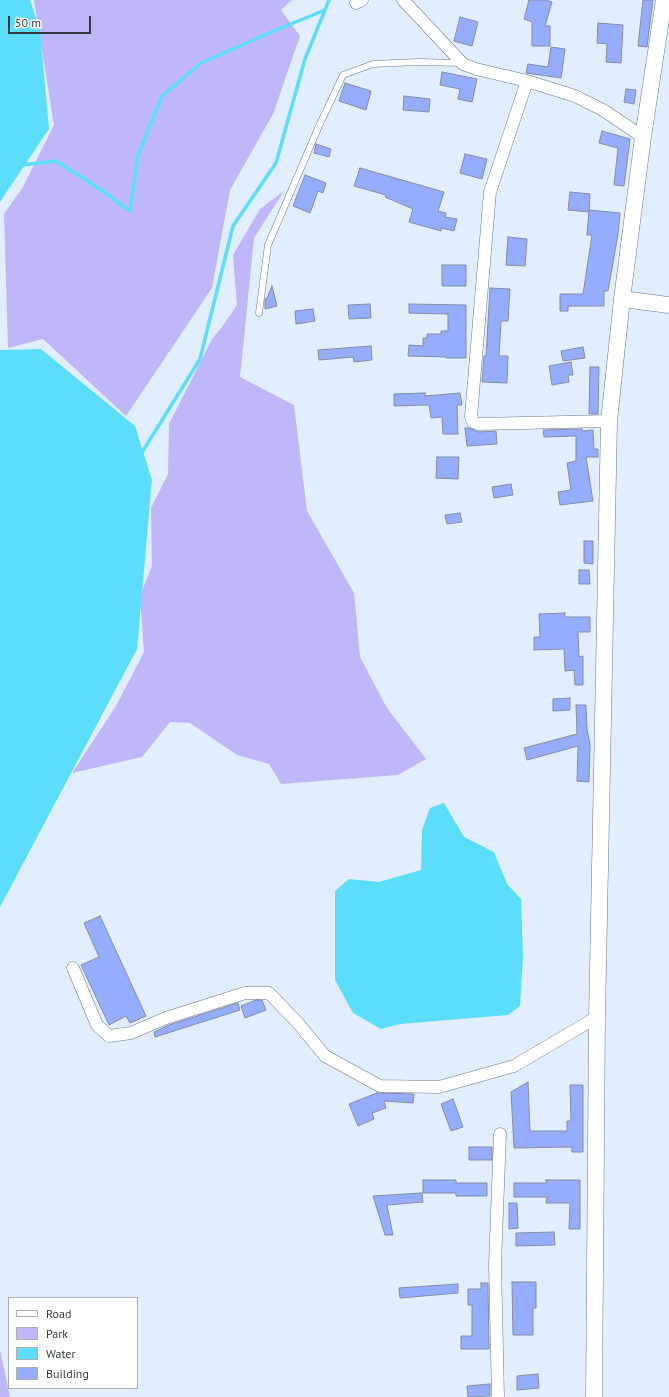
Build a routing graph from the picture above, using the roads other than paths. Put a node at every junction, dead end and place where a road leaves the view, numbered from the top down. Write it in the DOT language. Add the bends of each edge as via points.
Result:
graph roads {
  1 [pos="403,0"];
  2 [pos="664,0"];
  3 [pos="463,64"];
  4 [pos="527,81"];
  5 [pos="644,137"];
  6 [pos="622,300"];
  7 [pos="669,305"];
  8 [pos="260,313"];
  9 [pos="609,421"];
  10 [pos="74,968"];
  11 [pos="596,1017"];
  12 [pos="500,1134"];
  13 [pos="498,1397"];
  14 [pos="594,1397"];
  1 -- 3 [label="street"];
  2 -- 5 [label="main road"];
  3 -- 4 [label="street"];
  3 -- 8 [label="lane" via="373,64 343,75 318,126 268,245"];
  4 -- 5 [label="street" via="576,96"];
  4 -- 9 [label="street" via="490,192 471,416 473,422 478,424"];
  5 -- 6 [label="main road"];
  6 -- 7 [label="main road"];
  6 -- 9 [label="main road"];
  9 -- 11 [label="main road"];
  10 -- 11 [label="street" via="97,1026 109,1036 131,1033 166,1018 245,993 269,993 325,1056 380,1086 439,1087 514,1066"];
  11 -- 14 [label="main road"];
  12 -- 13 [label="street" via="495,1264"];
}
